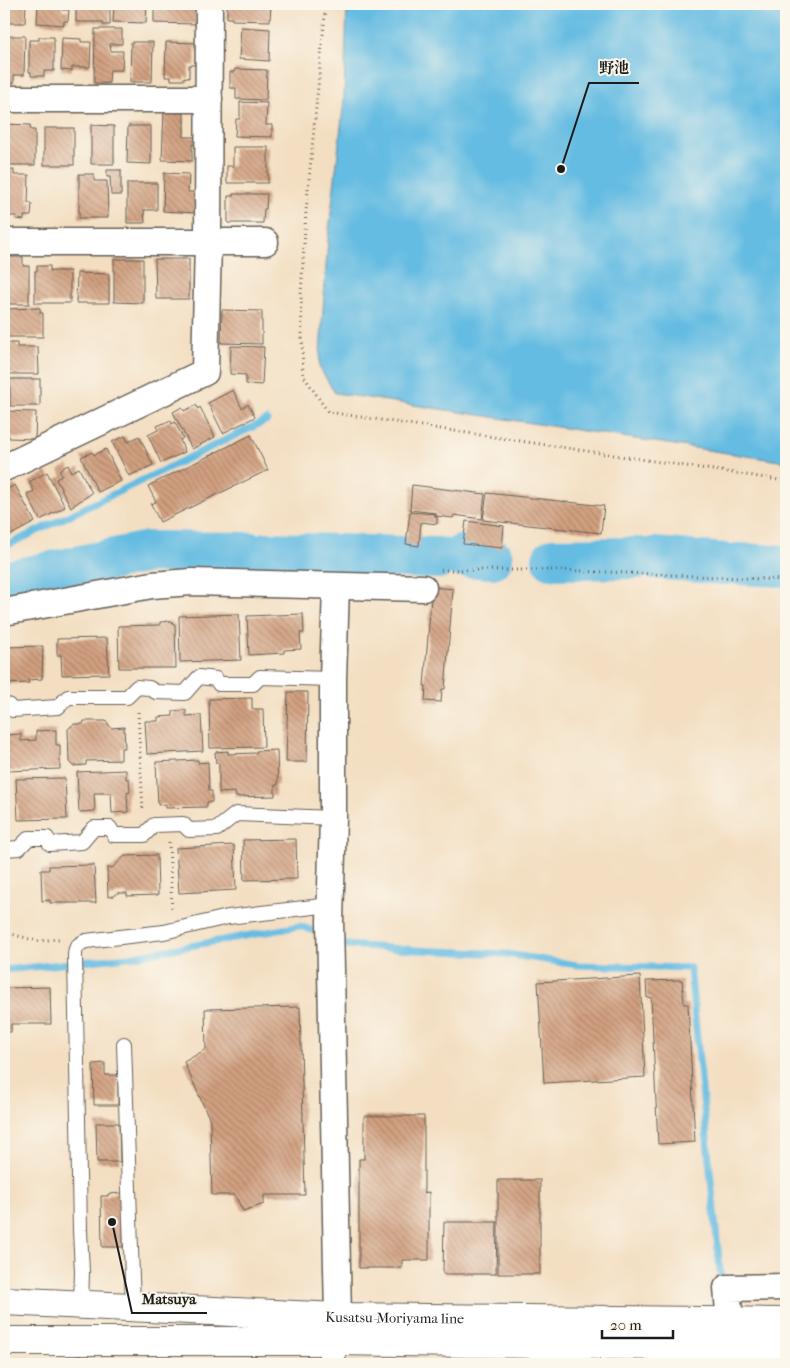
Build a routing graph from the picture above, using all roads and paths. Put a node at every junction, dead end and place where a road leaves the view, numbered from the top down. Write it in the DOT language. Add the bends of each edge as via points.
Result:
graph roads {
  1 [pos="209,4"];
  2 [pos="326,4"];
  3 [pos="4,99"];
  4 [pos="209,99"];
  5 [pos="208,241"];
  6 [pos="4,242"];
  7 [pos="265,242"];
  8 [pos="4,468"];
  9 [pos="786,481"];
  10 [pos="430,579"];
  11 [pos="786,580"];
  12 [pos="336,587"];
  13 [pos="4,612"];
  14 [pos="333,680"];
  15 [pos="137,687"];
  16 [pos="4,706"];
  17 [pos="333,818"];
  18 [pos="169,824"];
  19 [pos="144,836"];
  20 [pos="4,849"];
  21 [pos="330,905"];
  22 [pos="172,916"];
  23 [pos="124,1044"];
  24 [pos="786,1287"];
  25 [pos="4,1301"];
  26 [pos="81,1304"];
  27 [pos="133,1306"];
  28 [pos="786,1322"];
  29 [pos="334,1340"];
  30 [pos="4,1341"];
  31 [pos="731,1344"];
  32 [pos="786,1348"];
  1 -- 4 [label="street"];
  2 -- 9 [label="path" via="301,294 303,375 328,412"];
  3 -- 4 [label="street"];
  4 -- 5 [label="street"];
  5 -- 6 [label="street"];
  5 -- 7 [label="street"];
  5 -- 8 [label="street" via="205,372"];
  10 -- 11 [label="path" via="559,570"];
  10 -- 12 [label="street"];
  12 -- 13 [label="street" via="190,582 152,585"];
  12 -- 14 [label="street"];
  14 -- 15 [label="lane" via="260,677 253,684 219,684 216,679 199,677 185,693 156,692"];
  14 -- 17 [label="street"];
  15 -- 16 [label="lane" via="127,696 68,697 58,707 12,710"];
  15 -- 19 [label="path"];
  17 -- 18 [label="lane" via="236,814 218,829 189,830 183,824"];
  17 -- 21 [label="street"];
  18 -- 19 [label="lane" via="154,825"];
  18 -- 22 [label="path"];
  19 -- 20 [label="lane" via="114,835 110,828 94,828 82,842 50,844 47,838 29,838 19,848"];
  21 -- 26 [label="lane" via="228,917 164,932 86,940 78,944 75,956"];
  21 -- 29 [label="street"];
  23 -- 27 [label="lane"];
  24 -- 31 [label="street" via="728,1288"];
  25 -- 26 [label="main road, Kusatsu-Moriyama line"];
  26 -- 27 [label="main road, Kusatsu-Moriyama line"];
  27 -- 29 [label="main road, Kusatsu-Moriyama line"];
  28 -- 31 [label="main road, Kusatsu-Moriyama line"];
  29 -- 30 [label="main road, Kusatsu-Moriyama line"];
  29 -- 31 [label="main road, Kusatsu-Moriyama line"];
  31 -- 32 [label="main road, Kusatsu-Moriyama line"];
}
